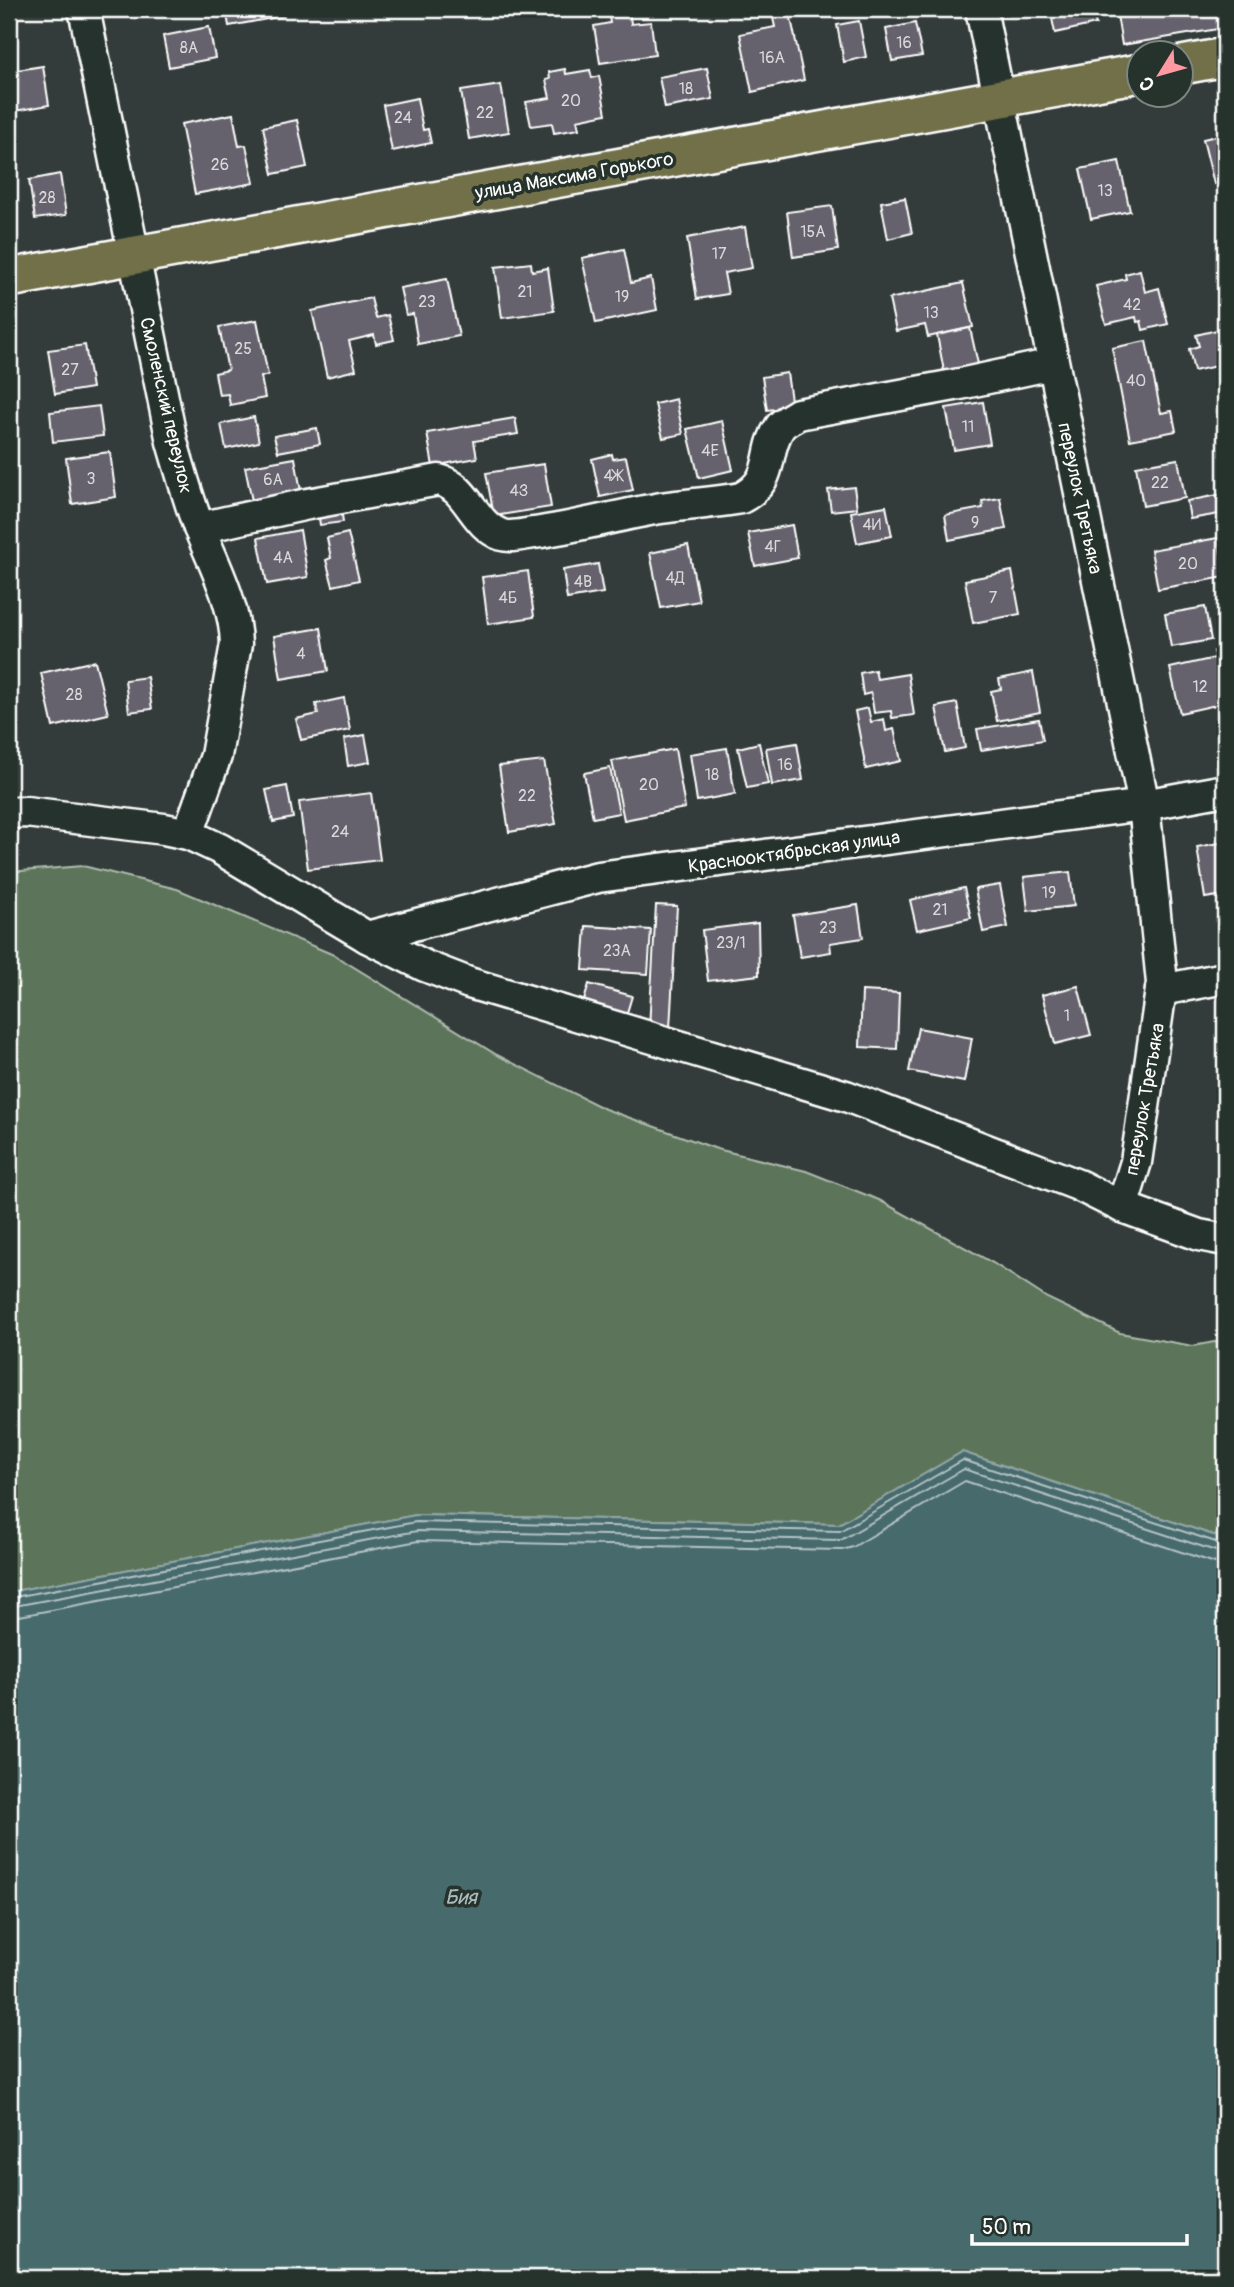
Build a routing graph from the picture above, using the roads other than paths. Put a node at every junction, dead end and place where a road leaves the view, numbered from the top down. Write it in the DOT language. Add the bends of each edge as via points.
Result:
graph roads {
  1 [pos="84,9"];
  2 [pos="981,9"];
  3 [pos="1225,57"];
  4 [pos="1196,62"];
  5 [pos="1126,75"];
  6 [pos="999,98"];
  7 [pos="133,256"];
  8 [pos="9,278"];
  9 [pos="1053,364"];
  10 [pos="199,528"];
  11 [pos="1225,789"];
  12 [pos="1144,805"];
  13 [pos="9,813"];
  14 [pos="188,834"];
  15 [pos="367,937"];
  16 [pos="1225,978"];
  17 [pos="1161,990"];
  18 [pos="1122,1207"];
  19 [pos="1225,1240"];
  1 -- 7 [label="street, Смоленский переулок"];
  2 -- 6 [label="street, переулок Третьяка"];
  3 -- 4 [label="main road"];
  5 -- 6 [label="main road, улица Максима Горького"];
  6 -- 7 [label="main road, улица Максима Горького"];
  6 -- 9 [label="street, переулок Третьяка"];
  7 -- 8 [label="main road, улица Максима Горького"];
  7 -- 10 [label="street, Смоленский переулок" via="172,442"];
  9 -- 10 [label="street" via="799,414 781,426 761,484 741,498 504,536 478,518 448,482 439,480"];
  9 -- 12 [label="street, переулок Третьяка"];
  10 -- 14 [label="street, Смоленский переулок" via="231,611 236,644 216,756"];
  11 -- 12 [label="street, Краснооктябрьская улица"];
  12 -- 15 [label="street, Краснооктябрьская улица" via="598,877"];
  12 -- 17 [label="street, переулок Третьяка"];
  13 -- 14 [label="street"];
  14 -- 15 [label="street"];
  15 -- 18 [label="street" via="469,983 846,1096 1077,1185"];
  16 -- 17 [label="street"];
  17 -- 18 [label="street, переулок Третьяка" via="1136,1162"];
  18 -- 19 [label="street"];
}
